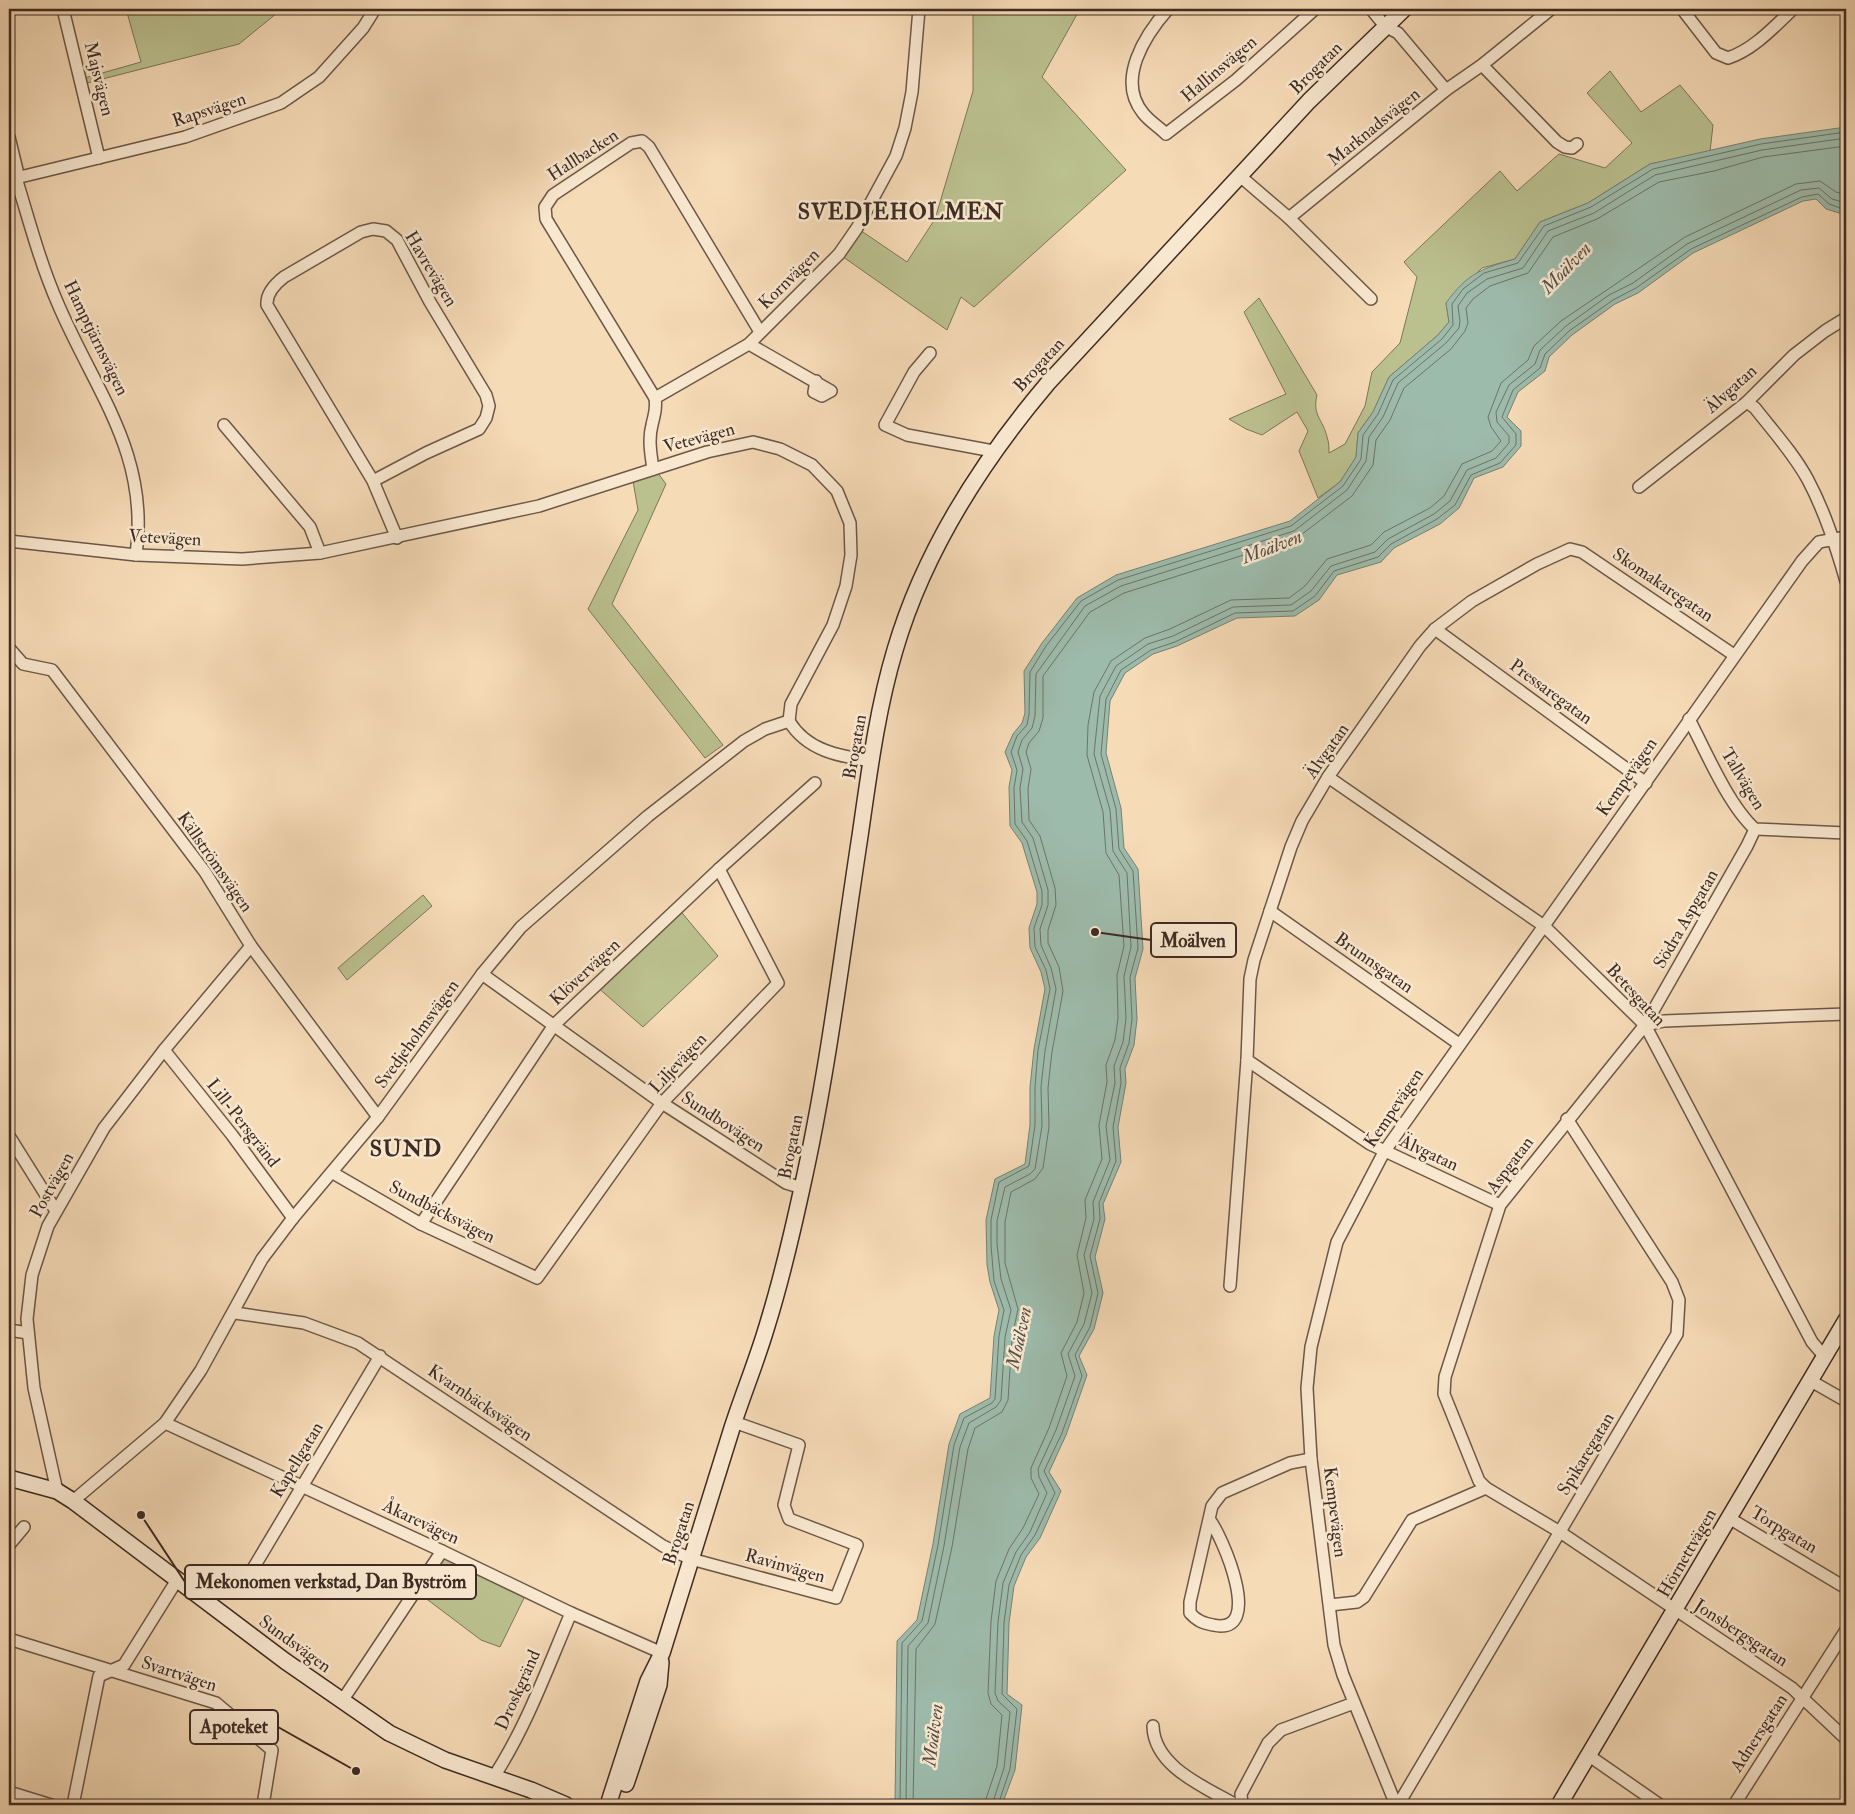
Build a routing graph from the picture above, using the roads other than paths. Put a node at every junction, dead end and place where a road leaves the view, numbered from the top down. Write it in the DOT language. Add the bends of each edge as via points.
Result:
graph roads {
  1 [pos="63,9"];
  2 [pos="375,9"];
  3 [pos="919,9"];
  4 [pos="1168,9"];
  5 [pos="1315,9"];
  6 [pos="1371,9"];
  7 [pos="1404,9"];
  8 [pos="1551,9"];
  9 [pos="1682,9"];
  10 [pos="1793,9"];
  11 [pos="1385,26"];
  12 [pos="1482,65"];
  13 [pos="1446,90"];
  14 [pos="9,137"];
  15 [pos="1577,144"];
  16 [pos="99,158"];
  17 [pos="1240,176"];
  18 [pos="16,178"];
  19 [pos="1289,218"];
  20 [pos="1371,299"];
  21 [pos="1846,318"];
  22 [pos="760,332"];
  23 [pos="749,344"];
  24 [pos="930,352"];
  25 [pos="816,381"];
  26 [pos="655,398"];
  27 [pos="1747,402"];
  28 [pos="224,425"];
  29 [pos="993,451"];
  30 [pos="653,469"];
  31 [pos="373,482"];
  32 [pos="1638,488"];
  33 [pos="1846,537"];
  34 [pos="397,538"];
  35 [pos="1834,541"];
  36 [pos="9,544"];
  37 [pos="1570,549"];
  38 [pos="320,553"];
  39 [pos="136,555"];
  40 [pos="1846,581"];
  41 [pos="1435,629"];
  42 [pos="9,648"];
  43 [pos="1734,655"];
  44 [pos="1689,719"];
  45 [pos="789,721"];
  46 [pos="871,761"];
  47 [pos="1328,777"];
  48 [pos="815,782"];
  49 [pos="1646,782"];
  50 [pos="1755,829"];
  51 [pos="1846,833"];
  52 [pos="719,869"];
  53 [pos="1270,911"];
  54 [pos="1544,926"];
  55 [pos="251,946"];
  56 [pos="482,974"];
  57 [pos="1846,1014"];
  58 [pos="554,1025"];
  59 [pos="1645,1025"];
  60 [pos="1459,1044"];
  61 [pos="164,1050"];
  62 [pos="1247,1060"];
  63 [pos="662,1103"];
  64 [pos="378,1117"];
  65 [pos="1567,1120"];
  66 [pos="9,1136"];
  67 [pos="1384,1152"];
  68 [pos="333,1173"];
  69 [pos="802,1188"];
  70 [pos="1500,1205"];
  71 [pos="56,1211"];
  72 [pos="294,1218"];
  73 [pos="421,1224"];
  74 [pos="537,1278"];
  75 [pos="1230,1286"];
  76 [pos="234,1312"];
  77 [pos="1846,1320"];
  78 [pos="9,1330"];
  79 [pos="28,1333"];
  80 [pos="380,1356"];
  81 [pos="1824,1356"];
  82 [pos="1811,1381"];
  83 [pos="1846,1401"];
  84 [pos="734,1422"];
  85 [pos="165,1423"];
  86 [pos="1311,1459"];
  87 [pos="9,1478"];
  88 [pos="300,1487"];
  89 [pos="1486,1488"];
  90 [pos="57,1491"];
  91 [pos="73,1501"];
  92 [pos="1729,1518"];
  93 [pos="1208,1519"];
  94 [pos="24,1528"];
  95 [pos="1560,1532"];
  96 [pos="9,1545"];
  97 [pos="442,1551"];
  98 [pos="691,1559"];
  99 [pos="177,1580"];
  100 [pos="245,1582"];
  101 [pos="1846,1588"];
  102 [pos="1330,1605"];
  103 [pos="1675,1611"];
  104 [pos="571,1613"];
  105 [pos="1846,1630"];
  106 [pos="9,1639"];
  107 [pos="662,1653"];
  108 [pos="110,1670"];
  109 [pos="1803,1697"];
  110 [pos="342,1701"];
  111 [pos="1354,1703"];
  112 [pos="1154,1726"];
  113 [pos="1846,1739"];
  114 [pos="1588,1755"];
  115 [pos="493,1778"];
  116 [pos="9,1792"];
  117 [pos="51,1805"];
  118 [pos="73,1805"];
  119 [pos="263,1805"];
  120 [pos="540,1805"];
  121 [pos="566,1805"];
  122 [pos="608,1805"];
  123 [pos="619,1805"];
  124 [pos="1236,1805"];
  125 [pos="1242,1805"];
  126 [pos="1397,1805"];
  127 [pos="1559,1805"];
  128 [pos="1660,1805"];
  129 [pos="1734,1805"];
  1 -- 16 [label="street, Majsvägen"];
  2 -- 16 [label="street, Rapsvägen" via="363,28 319,77 281,103 185,137"];
  3 -- 22 [label="street, Kornvägen" via="912,92 896,156 870,206 839,254"];
  4 -- 5 [label="street, Hallinsvägen" via="1135,61 1132,86 1143,113 1166,134 1236,80"];
  6 -- 11 [label="street"];
  7 -- 11 [label="main road, Brogatan"];
  8 -- 12 [label="street, Marknadsvägen"];
  9 -- 10 [label="street" via="1716,53 1728,58 1736,56 1767,33"];
  11 -- 13 [label="street" via="1398,33"];
  11 -- 17 [label="main road, Brogatan"];
  12 -- 13 [label="street, Marknadsvägen"];
  12 -- 15 [label="street" via="1556,142 1572,148"];
  13 -- 19 [label="street, Marknadsvägen"];
  14 -- 18 [label="street, Hamptjärnsvägen"];
  16 -- 18 [label="street, Rapsvägen"];
  17 -- 19 [label="street"];
  17 -- 29 [label="main road, Brogatan" via="1048,382"];
  18 -- 39 [label="street, Hamptjärnsvägen" via="58,304 118,424 138,488"];
  19 -- 20 [label="street"];
  21 -- 27 [label="street, Älvgatan" via="1794,355"];
  22 -- 23 [label="street, Kornvägen"];
  22 -- 26 [label="street, Hallbacken" via="648,147 642,141 631,143 553,194 545,207 546,219"];
  23 -- 25 [label="street"];
  23 -- 26 [label="street, Kornvägen"];
  24 -- 29 [label="street" via="914,372 885,425 907,435"];
  26 -- 30 [label="street" via="657,411 651,426 650,444"];
  27 -- 32 [label="street, Älvgatan"];
  27 -- 35 [label="street" via="1794,457 1808,479"];
  28 -- 38 [label="street" via="310,527"];
  29 -- 46 [label="main road, Brogatan" via="946,529 918,587 895,650"];
  30 -- 34 [label="street, Vetevägen" via="539,506"];
  30 -- 45 [label="street, Vetevägen" via="753,442 780,449 812,464 837,491 850,523 852,555 846,586 833,625 791,704"];
  31 -- 31 [label="street, Havrevägen" via="267,305 275,284 284,277 361,232 373,229 386,231 397,240 486,395 489,406 479,429"];
  31 -- 34 [label="street, Havrevägen"];
  33 -- 35 [label="street, Kempevägen"];
  34 -- 38 [label="street, Vetevägen"];
  35 -- 40 [label="street"];
  35 -- 43 [label="street, Kempevägen" via="1815,545"];
  36 -- 39 [label="street, Vetevägen"];
  37 -- 41 [label="street, Älvgatan" via="1472,601"];
  37 -- 43 [label="street, Skomakaregatan" via="1582,552"];
  38 -- 39 [label="street, Vetevägen" via="242,559"];
  41 -- 47 [label="street, Älvgatan"];
  41 -- 49 [label="street, Pressaregatan"];
  42 -- 55 [label="street, Källströmsvägen" via="23,664 52,670 204,872"];
  43 -- 44 [label="street, Kempevägen"];
  44 -- 49 [label="street, Kempevägen"];
  44 -- 50 [label="street, Tallvägen" via="1731,798"];
  45 -- 46 [label="street" via="796,734 812,746"];
  45 -- 56 [label="street, Svedjeholmsvägen" via="765,728 744,741 648,816 521,927"];
  46 -- 69 [label="main road, Brogatan" via="822,1082"];
  47 -- 53 [label="street, Älvgatan" via="1296,834"];
  47 -- 54 [label="street, Betesgatan"];
  48 -- 52 [label="street, Klövervägen"];
  49 -- 54 [label="street, Kempevägen"];
  50 -- 51 [label="street, Tallvägen"];
  50 -- 59 [label="street, Södra Aspgatan"];
  52 -- 58 [label="street, Klövervägen"];
  52 -- 63 [label="street, Liljevägen" via="778,983"];
  53 -- 60 [label="street, Brunnsgatan"];
  53 -- 62 [label="street, Älvgatan" via="1250,979"];
  54 -- 59 [label="street, Betesgatan"];
  54 -- 60 [label="street, Kempevägen"];
  55 -- 61 [label="street, Postvägen"];
  55 -- 64 [label="street, Källströmsvägen"];
  56 -- 58 [label="street, Sundbovägen"];
  56 -- 64 [label="street, Svedjeholmsvägen"];
  57 -- 59 [label="street" via="1664,1021"];
  58 -- 63 [label="street, Sundbovägen"];
  58 -- 73 [label="street, Klövervägen"];
  59 -- 65 [label="street, Aspgatan"];
  59 -- 81 [label="street, Betesgatan" via="1812,1342"];
  60 -- 67 [label="street, Kempevägen"];
  61 -- 71 [label="street, Postvägen" via="104,1128"];
  61 -- 72 [label="street, Lill-Persgränd"];
  62 -- 67 [label="street, Älvgatan"];
  62 -- 75 [label="street, Älvgatan"];
  63 -- 69 [label="street, Sundbovägen" via="786,1183"];
  63 -- 74 [label="street, Liljevägen"];
  64 -- 68 [label="street, Svedjeholmsvägen"];
  65 -- 70 [label="street, Aspgatan"];
  65 -- 95 [label="street, Spikaregatan" via="1672,1282 1679,1300 1680,1316 1677,1334 1668,1353"];
  66 -- 71 [label="street"];
  67 -- 70 [label="street, Älvgatan"];
  67 -- 86 [label="street, Kempevägen" via="1337,1242 1326,1279 1311,1347 1307,1388"];
  68 -- 72 [label="street, Svedjeholmsvägen"];
  68 -- 73 [label="street, Sundbäcksvägen"];
  69 -- 84 [label="main road, Brogatan" via="768,1324"];
  70 -- 89 [label="street, Aspgatan" via="1445,1378 1444,1394 1479,1481"];
  71 -- 79 [label="street, Postvägen" via="32,1275 26,1319"];
  72 -- 76 [label="street, Svedjeholmsvägen" via="262,1259"];
  73 -- 74 [label="street, Sundbäcksvägen"];
  76 -- 80 [label="street, Kvarnbäcksvägen" via="304,1322 358,1343"];
  76 -- 85 [label="street, Svedjeholmsvägen"];
  77 -- 81 [label="main road, Hörnettvägen"];
  78 -- 79 [label="street"];
  79 -- 90 [label="street, Postvägen" via="34,1388"];
  80 -- 88 [label="street, Kapellgatan"];
  80 -- 98 [label="street, Kvarnbäcksvägen" via="663,1546"];
  81 -- 82 [label="main road, Hörnettvägen"];
  82 -- 83 [label="street"];
  82 -- 92 [label="main road, Hörnettvägen"];
  84 -- 98 [label="main road, Brogatan"];
  84 -- 98 [label="street, Ravinvägen" via="799,1445 784,1505 790,1518 856,1545 836,1598"];
  85 -- 88 [label="street, Åkarevägen"];
  85 -- 91 [label="street, Svedjeholmsvägen"];
  86 -- 93 [label="street" via="1290,1463 1222,1493 1212,1506"];
  86 -- 102 [label="street, Kempevägen"];
  87 -- 90 [label="main road, Sundsvägen"];
  88 -- 97 [label="street, Åkarevägen"];
  88 -- 100 [label="street, Kapellgatan"];
  89 -- 95 [label="street, Aspgatan"];
  89 -- 102 [label="street" via="1412,1520 1364,1597 1357,1602"];
  90 -- 91 [label="main road, Sundsvägen"];
  91 -- 99 [label="main road, Sundsvägen"];
  92 -- 101 [label="street, Torpgatan"];
  92 -- 103 [label="main road, Hörnettvägen"];
  93 -- 93 [label="street" via="1190,1613 1203,1623 1220,1627 1236,1617 1240,1598 1216,1528"];
  94 -- 96 [label="street"];
  95 -- 103 [label="street, Jonsbergsgatan"];
  95 -- 126 [label="street, Spikaregatan"];
  97 -- 104 [label="street, Åkarevägen"];
  97 -- 110 [label="street"];
  98 -- 107 [label="main road, Brogatan"];
  99 -- 108 [label="street" via="124,1665"];
  99 -- 110 [label="main road, Sundsvägen"];
  102 -- 111 [label="street, Kempevägen" via="1334,1645"];
  103 -- 109 [label="street, Jonsbergsgatan"];
  103 -- 114 [label="main road, Hörnettvägen"];
  104 -- 107 [label="street, Åkarevägen"];
  104 -- 115 [label="street, Droskgränd" via="528,1711"];
  105 -- 109 [label="street, Adnersgatan"];
  106 -- 108 [label="street, Svartvägen"];
  107 -- 122 [label="main road, Brogatan" via="648,1681"];
  107 -- 123 [label="main road, Brogatan" via="659,1685"];
  108 -- 118 [label="street" via="99,1676"];
  108 -- 119 [label="street, Svartvägen" via="216,1703 272,1750"];
  109 -- 113 [label="street, Jonsbergsgatan"];
  109 -- 129 [label="street, Adnersgatan"];
  110 -- 115 [label="main road, Sundsvägen" via="411,1744"];
  111 -- 125 [label="street" via="1281,1730 1268,1743 1240,1794"];
  111 -- 126 [label="street, Kempevägen"];
  112 -- 124 [label="street" via="1154,1740 1179,1773"];
  114 -- 127 [label="main road, Hörnettvägen"];
  114 -- 128 [label="street"];
  115 -- 120 [label="main road"];
  115 -- 121 [label="main road"];
  116 -- 117 [label="street"];
}
